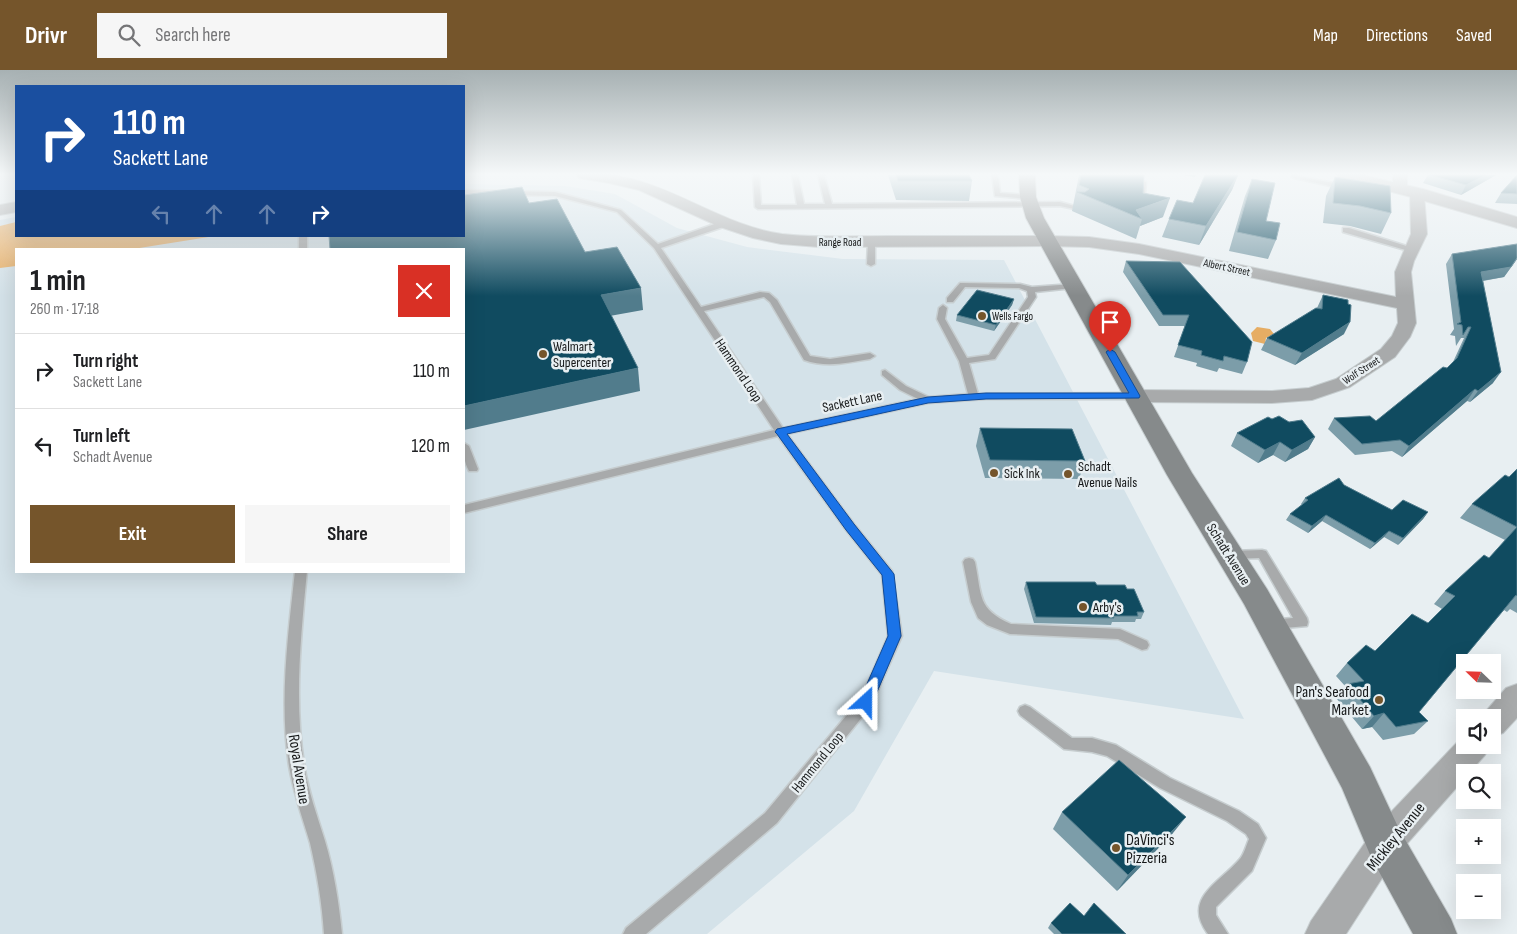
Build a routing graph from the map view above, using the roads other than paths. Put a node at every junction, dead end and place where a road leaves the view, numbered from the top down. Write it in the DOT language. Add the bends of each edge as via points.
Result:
graph roads {
  1 [pos="624,215"];
  2 [pos="709,215"];
  3 [pos="1034,215"];
  4 [pos="1418,215"];
  5 [pos="1492,215"];
  6 [pos="726,223"];
  7 [pos="1517,223"];
  8 [pos="1346,230"];
  9 [pos="1047,241"];
  10 [pos="871,242"];
  11 [pos="657,247"];
  12 [pos="1412,249"];
  13 [pos="871,264"];
  14 [pos="1073,286"];
  15 [pos="1031,290"];
  16 [pos="950,300"];
  17 [pos="1405,304"];
  18 [pos="943,308"];
  19 [pos="700,310"];
  20 [pos="870,356"];
  21 [pos="964,361"];
  22 [pos="885,373"];
  23 [pos="1135,396"];
  24 [pos="974,397"];
  25 [pos="928,400"];
  26 [pos="780,432"];
  27 [pos="465,446"];
  28 [pos="472,469"];
  29 [pos="465,509"];
  30 [pos="968,562"];
  31 [pos="301,573"];
  32 [pos="1142,646"];
  33 [pos="1517,697"];
  34 [pos="1025,711"];
  35 [pos="1501,714"];
  36 [pos="1466,754"];
  37 [pos="1385,843"];
  38 [pos="333,934"];
  39 [pos="632,934"];
  40 [pos="1219,934"];
  41 [pos="1324,934"];
  42 [pos="1436,934"];
  1 -- 11 [label="lane, Hammond Loop"];
  2 -- 6 [label="street, Range Road"];
  3 -- 9 [label="main road, Schadt Avenue"];
  4 -- 12 [label="street, Wolf Street" via="1418,234"];
  5 -- 7 [label="street"];
  6 -- 10 [label="street, Range Road" via="790,240"];
  6 -- 11 [label="lane"];
  8 -- 12 [label="lane"];
  9 -- 10 [label="street, Range Road"];
  9 -- 14 [label="main road, Schadt Avenue"];
  9 -- 17 [label="street, Albert Street" via="1089,242 1139,249"];
  10 -- 13 [label="lane"];
  11 -- 19 [label="lane, Hammond Loop"];
  12 -- 17 [label="street, Wolf Street" via="1403,272"];
  14 -- 15 [label="lane"];
  14 -- 23 [label="main road, Schadt Avenue"];
  15 -- 16 [label="lane" via="1020,286 963,286"];
  15 -- 21 [label="lane" via="1032,297 992,357"];
  17 -- 23 [label="street, Wolf Street" via="1407,323 1402,337 1388,353 1329,389 1272,398"];
  18 -- 21 [label="lane" via="941,318"];
  19 -- 20 [label="lane" via="766,295 773,300 807,358 828,362"];
  19 -- 26 [label="lane, Hammond Loop"];
  21 -- 24 [label="lane"];
  22 -- 25 [label="lane" via="903,388"];
  23 -- 24 [label="lane, Sackett Lane"];
  23 -- 37 [label="main road, Schadt Avenue" via="1272,625 1357,779"];
  24 -- 25 [label="lane, Sackett Lane"];
  25 -- 26 [label="lane, Sackett Lane"];
  26 -- 29 [label="lane, Sackett Lane"];
  26 -- 39 [label="lane, Hammond Loop" via="888,574 895,636 866,702 771,818"];
  27 -- 28 [label="lane"];
  30 -- 32 [label="lane" via="978,602 983,614 992,621 1010,628 1120,634"];
  31 -- 38 [label="lane, Royal Avenue" via="294,639 293,745 301,792 317,842"];
  33 -- 35 [label="street"];
  34 -- 40 [label="lane" via="1069,744 1111,750 1252,829 1258,838 1246,865 1208,904 1207,918"];
  36 -- 37 [label="street, Mickley Avenue"];
  37 -- 41 [label="street, Mickley Avenue"];
  37 -- 42 [label="main road, Schadt Avenue"];
}
